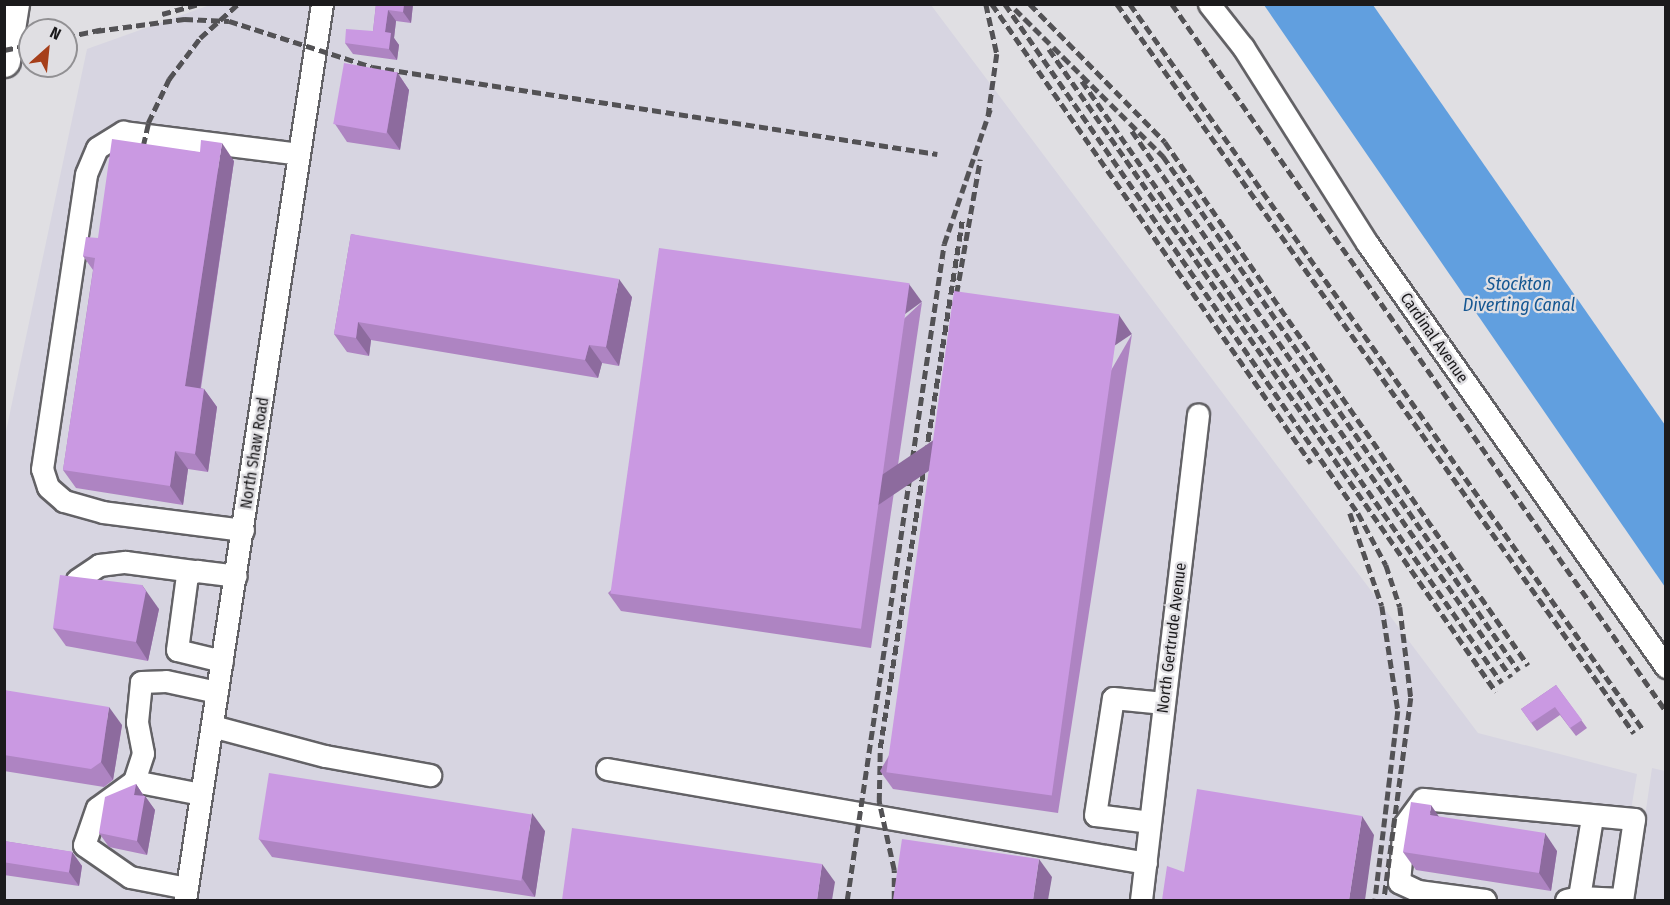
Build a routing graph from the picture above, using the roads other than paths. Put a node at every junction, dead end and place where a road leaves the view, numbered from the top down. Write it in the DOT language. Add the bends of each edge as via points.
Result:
graph roads {
  1 [pos="13,4"];
  2 [pos="322,4"];
  3 [pos="1209,4"];
  4 [pos="4,61"];
  5 [pos="299,154"];
  6 [pos="1198,414"];
  7 [pos="243,530"];
  8 [pos="193,571"];
  9 [pos="236,576"];
  10 [pos="77,580"];
  11 [pos="222,662"];
  12 [pos="1665,667"];
  13 [pos="218,692"];
  14 [pos="1164,703"];
  15 [pos="212,726"];
  16 [pos="607,769"];
  17 [pos="430,775"];
  18 [pos="134,781"];
  19 [pos="201,794"];
  20 [pos="1592,818"];
  21 [pos="1150,822"];
  22 [pos="1146,863"];
  23 [pos="186,894"];
  24 [pos="1572,898"];
  25 [pos="1142,900"];
  26 [pos="1485,900"];
  27 [pos="1622,900"];
  1 -- 4 [label="highway"];
  2 -- 5 [label="street, North Shaw Road"];
  3 -- 12 [label="street, Cardinal Avenue" via="1243,46 1367,243"];
  5 -- 7 [label="street, North Shaw Road"];
  5 -- 7 [label="street" via="123,132 96,148 86,174 42,470 48,487 64,501 104,512"];
  6 -- 14 [label="street, North Gertrude Avenue"];
  7 -- 9 [label="street, North Shaw Road"];
  8 -- 9 [label="street"];
  8 -- 10 [label="street" via="125,562 99,565"];
  8 -- 11 [label="street" via="187,575 177,650"];
  9 -- 11 [label="street, North Shaw Road"];
  11 -- 13 [label="street, North Shaw Road"];
  13 -- 15 [label="street, North Shaw Road"];
  13 -- 18 [label="street" via="166,681 141,682 137,722 143,753"];
  14 -- 21 [label="street, North Gertrude Avenue"];
  14 -- 21 [label="street" via="1113,698 1095,815"];
  15 -- 17 [label="street" via="325,756"];
  15 -- 19 [label="street, North Shaw Road"];
  16 -- 22 [label="street"];
  18 -- 19 [label="street"];
  18 -- 23 [label="street" via="104,800 88,823 84,845 130,877"];
  19 -- 23 [label="street, North Shaw Road"];
  20 -- 24 [label="street"];
  20 -- 26 [label="street" via="1422,799 1404,825 1399,882 1418,891"];
  20 -- 27 [label="street" via="1634,819"];
  21 -- 22 [label="street, North Gertrude Avenue"];
  22 -- 25 [label="street, North Gertrude Avenue"];
  24 -- 27 [label="street"];
}
